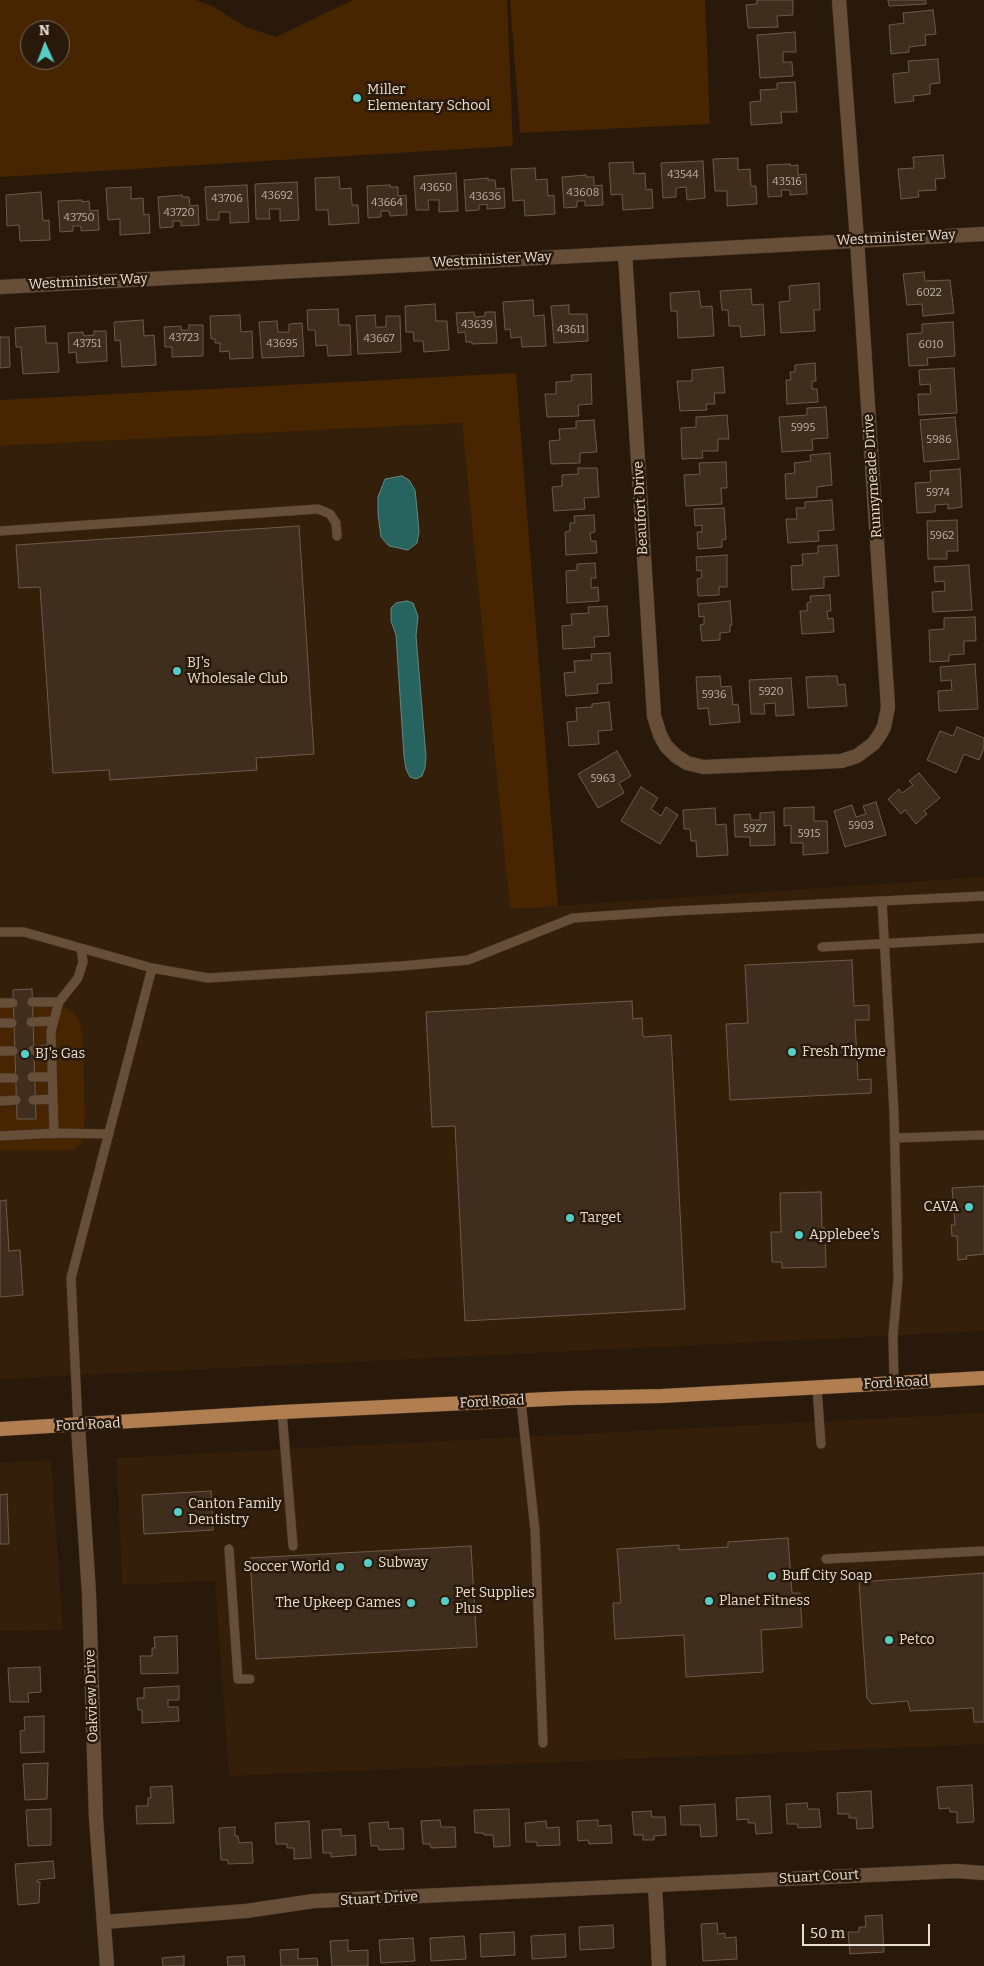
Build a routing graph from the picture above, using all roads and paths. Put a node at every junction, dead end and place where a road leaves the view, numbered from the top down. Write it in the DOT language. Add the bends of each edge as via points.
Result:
graph roads {
  1 [pos="839,0"];
  2 [pos="984,234"];
  3 [pos="858,240"];
  4 [pos="625,253"];
  5 [pos="0,287"];
  6 [pos="0,531"];
  7 [pos="337,536"];
  8 [pos="676,756"];
  9 [pos="984,896"];
  10 [pos="882,901"];
  11 [pos="0,932"];
  12 [pos="984,938"];
  13 [pos="885,943"];
  14 [pos="822,947"];
  15 [pos="81,948"];
  16 [pos="152,968"];
  17 [pos="32,1002"];
  18 [pos="59,1002"];
  19 [pos="0,1003"];
  20 [pos="13,1003"];
  21 [pos="53,1021"];
  22 [pos="31,1022"];
  23 [pos="0,1023"];
  24 [pos="12,1023"];
  25 [pos="51,1049"];
  26 [pos="33,1050"];
  27 [pos="0,1051"];
  28 [pos="14,1051"];
  29 [pos="32,1077"];
  30 [pos="52,1077"];
  31 [pos="0,1078"];
  32 [pos="14,1078"];
  33 [pos="53,1099"];
  34 [pos="16,1100"];
  35 [pos="33,1100"];
  36 [pos="0,1101"];
  37 [pos="54,1134"];
  38 [pos="108,1134"];
  39 [pos="984,1135"];
  40 [pos="0,1136"];
  41 [pos="895,1138"];
  42 [pos="984,1378"];
  43 [pos="894,1383"];
  44 [pos="817,1388"];
  45 [pos="521,1401"];
  46 [pos="282,1412"];
  47 [pos="78,1426"];
  48 [pos="0,1430"];
  49 [pos="820,1444"];
  50 [pos="293,1546"];
  51 [pos="229,1549"];
  52 [pos="984,1550"];
  53 [pos="826,1559"];
  54 [pos="250,1679"];
  55 [pos="543,1743"];
  56 [pos="984,1873"];
  57 [pos="655,1884"];
  58 [pos="104,1922"];
  59 [pos="107,1966"];
  60 [pos="659,1966"];
  1 -- 3 [label="street, Runnymeade Drive"];
  2 -- 3 [label="street, Westminister Way"];
  3 -- 4 [label="street, Westminister Way"];
  3 -- 8 [label="street, Runnymeade Drive" via="888,707 884,727 866,751 841,761 710,768 687,763"];
  4 -- 5 [label="street, Westminister Way"];
  4 -- 8 [label="street, Beaufort Drive" via="654,716 666,746"];
  6 -- 7 [label="lane" via="318,509 330,514 336,523"];
  9 -- 10 [label="lane"];
  10 -- 13 [label="lane"];
  10 -- 16 [label="lane" via="573,918 468,960 208,978"];
  11 -- 15 [label="lane" via="24,932"];
  12 -- 13 [label="lane"];
  13 -- 14 [label="lane"];
  13 -- 41 [label="lane"];
  15 -- 16 [label="lane"];
  15 -- 18 [label="lane" via="83,962 78,978"];
  16 -- 38 [label="lane"];
  17 -- 18 [label="lane"];
  18 -- 21 [label="lane"];
  19 -- 20 [label="lane"];
  21 -- 22 [label="lane"];
  21 -- 25 [label="lane"];
  23 -- 24 [label="lane"];
  25 -- 26 [label="lane"];
  25 -- 30 [label="lane"];
  27 -- 28 [label="lane"];
  29 -- 30 [label="lane"];
  30 -- 33 [label="lane"];
  31 -- 32 [label="lane"];
  33 -- 35 [label="lane"];
  33 -- 37 [label="lane"];
  34 -- 36 [label="lane"];
  37 -- 38 [label="lane"];
  37 -- 40 [label="lane"];
  38 -- 47 [label="lane" via="71,1278"];
  39 -- 41 [label="lane"];
  41 -- 43 [label="lane" via="898,1279 893,1336"];
  42 -- 43 [label="main road, Ford Road"];
  43 -- 44 [label="main road, Ford Road"];
  44 -- 45 [label="main road, Ford Road"];
  44 -- 49 [label="lane"];
  45 -- 46 [label="main road, Ford Road"];
  45 -- 55 [label="lane" via="535,1530"];
  46 -- 47 [label="main road, Ford Road"];
  46 -- 50 [label="lane"];
  47 -- 48 [label="main road, Ford Road"];
  47 -- 58 [label="street, Oakview Drive" via="89,1594 96,1818"];
  51 -- 54 [label="lane" via="238,1679"];
  52 -- 53 [label="lane"];
  56 -- 57 [label="street, Stuart Court" via="956,1871"];
  57 -- 58 [label="street, Stuart Drive" via="314,1901 246,1911"];
  57 -- 60 [label="street"];
  58 -- 59 [label="street, Oakview Drive"];
}
